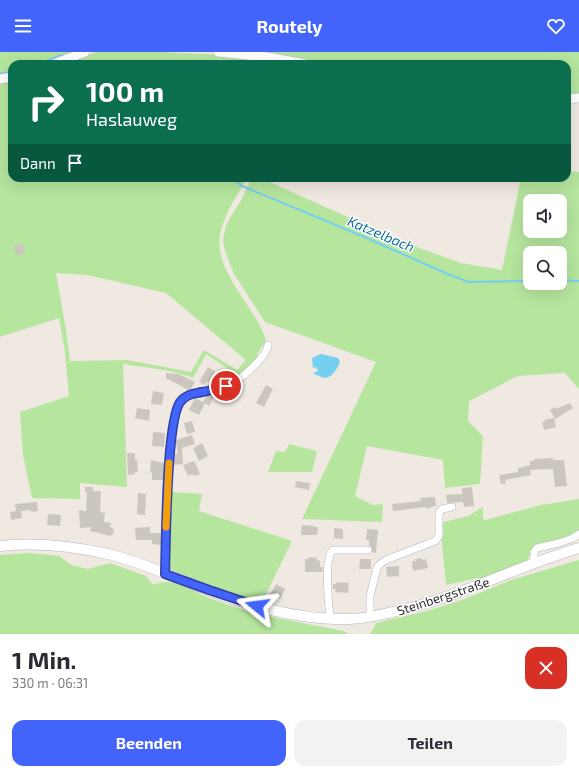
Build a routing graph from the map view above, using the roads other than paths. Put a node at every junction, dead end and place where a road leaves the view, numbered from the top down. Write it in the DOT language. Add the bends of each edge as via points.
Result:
graph roads {
  1 [pos="85,52"];
  2 [pos="218,52"];
  3 [pos="64,60"];
  4 [pos="284,60"];
  5 [pos="268,344"];
  6 [pos="452,507"];
  7 [pos="579,534"];
  8 [pos="0,546"];
  9 [pos="579,548"];
  10 [pos="368,550"];
  11 [pos="534,563"];
  12 [pos="165,574"];
  13 [pos="370,617"];
  14 [pos="330,619"];
  1 -- 3 [label="street"];
  2 -- 4 [label="street"];
  5 -- 12 [label="street" via="262,357 237,380 226,386 191,393 177,405 170,446"];
  6 -- 13 [label="street" via="442,509 439,513 439,536 435,541 379,565 370,596"];
  7 -- 11 [label="street" via="537,548 534,552"];
  8 -- 12 [label="main road, Steinbergstraße" via="31,544 109,554"];
  9 -- 11 [label="main road, Steinbergstraße"];
  10 -- 14 [label="street" via="333,550 329,554 327,582"];
  11 -- 13 [label="main road, Steinbergstraße" via="423,605"];
  12 -- 14 [label="main road, Steinbergstraße" via="227,597 281,612"];
  13 -- 14 [label="main road, Steinbergstraße"];
}
